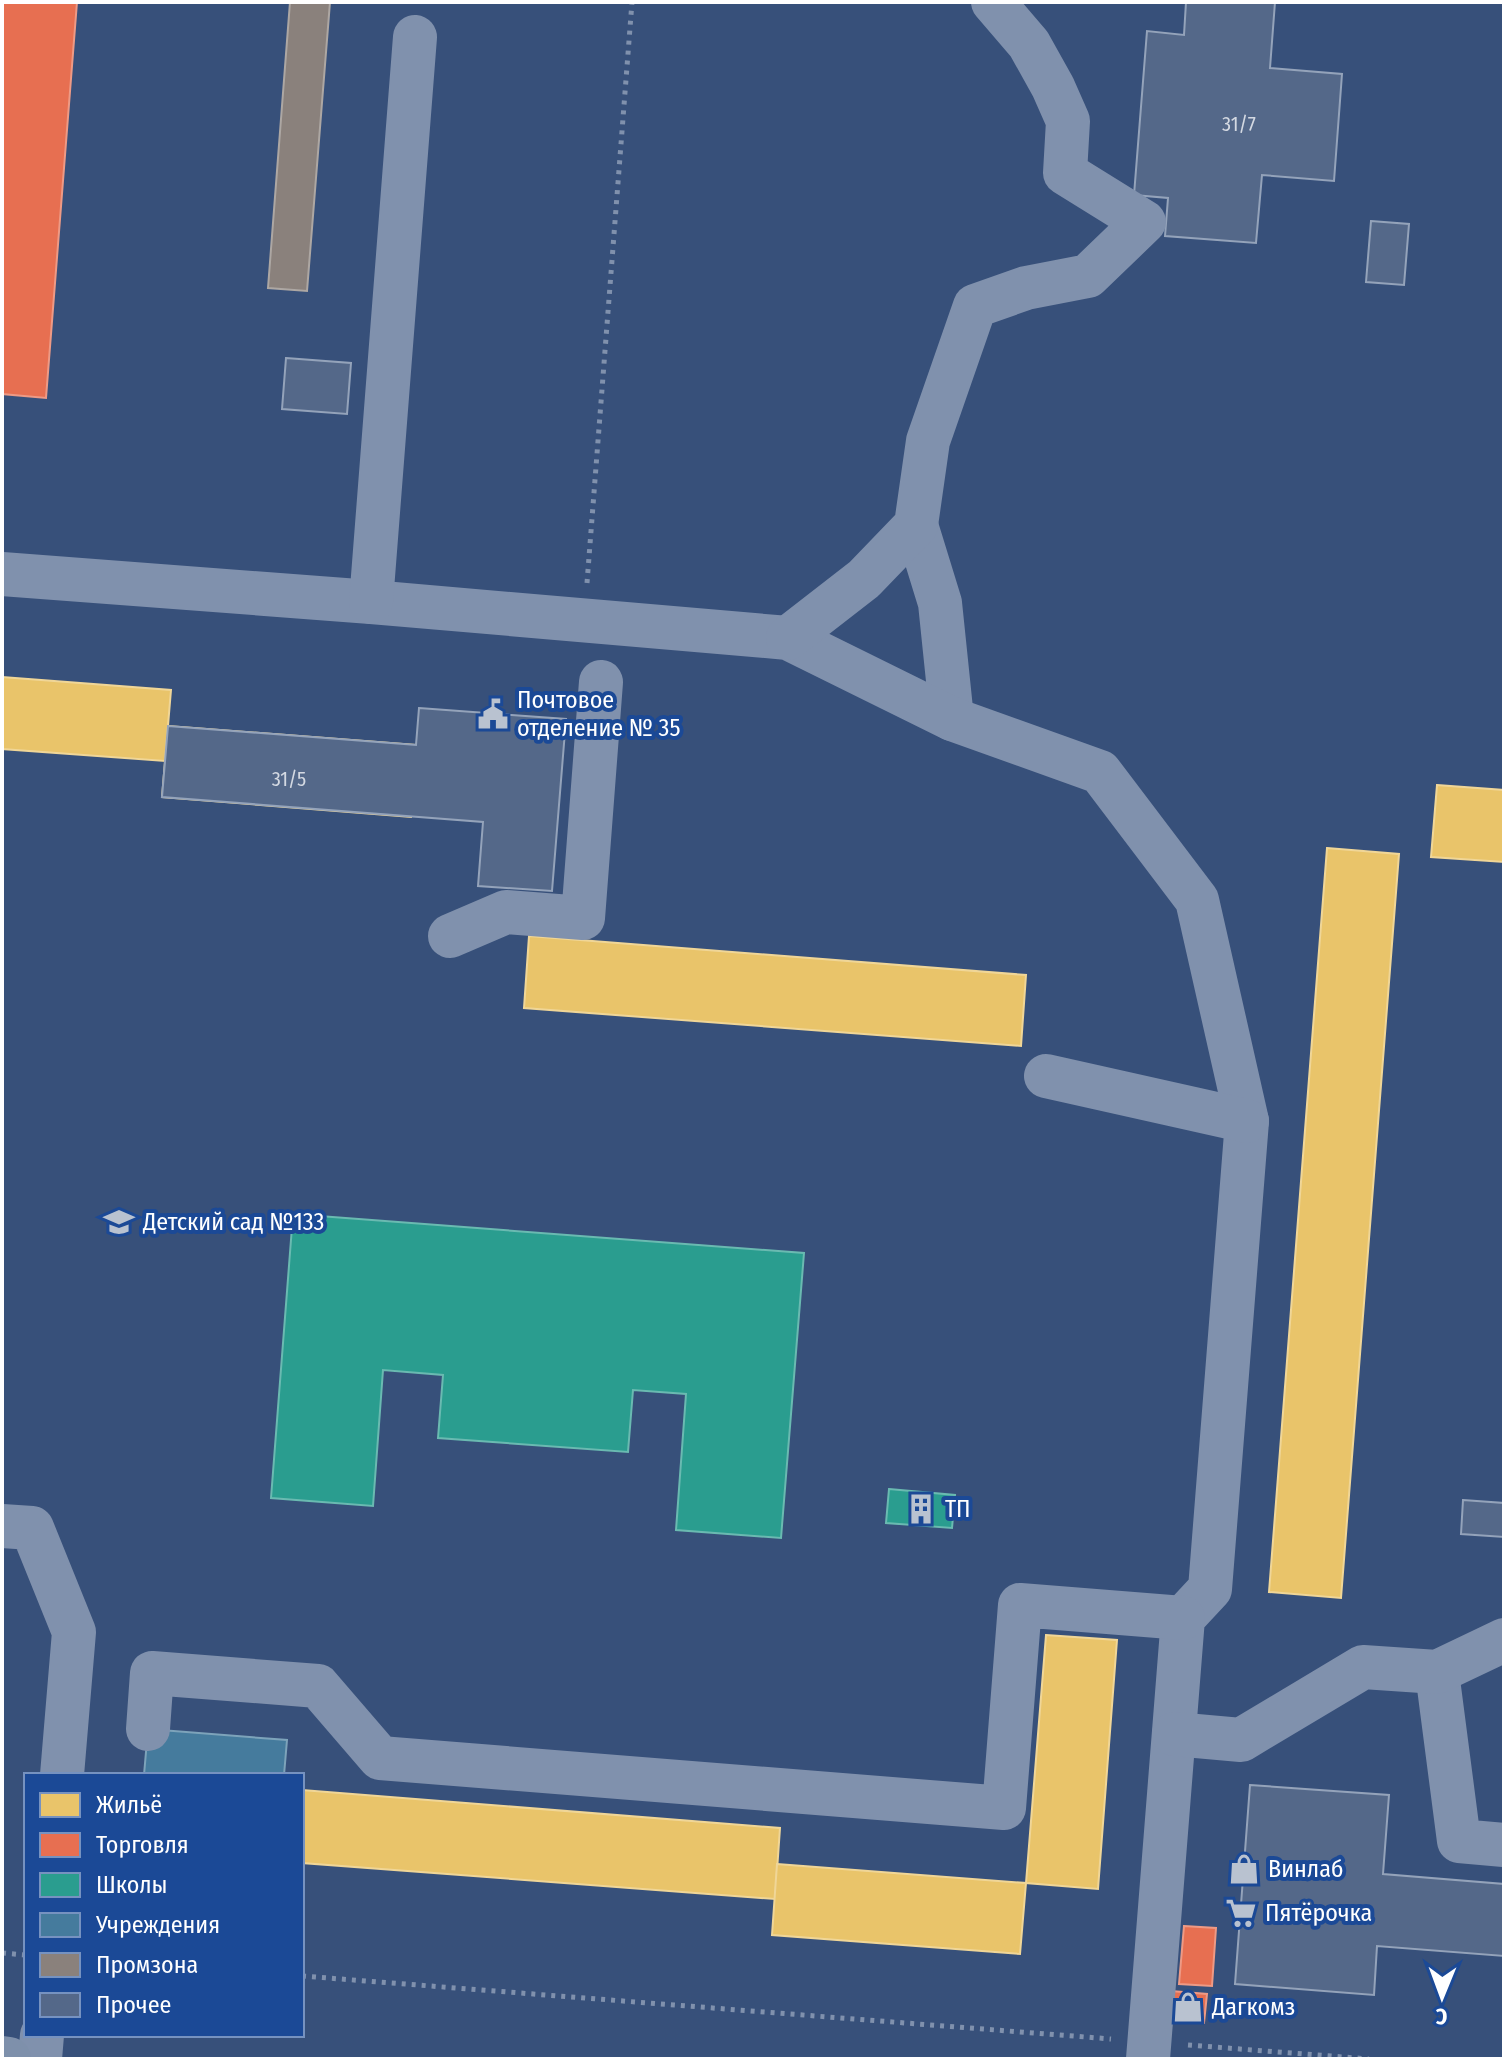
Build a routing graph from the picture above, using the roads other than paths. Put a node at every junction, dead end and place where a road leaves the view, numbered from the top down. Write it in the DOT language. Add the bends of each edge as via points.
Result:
graph roads {
  1 [pos="993,2"];
  2 [pos="415,37"];
  3 [pos="916,525"];
  4 [pos="2,574"];
  5 [pos="371,602"];
  6 [pos="788,638"];
  7 [pos="601,682"];
  8 [pos="952,719"];
  9 [pos="450,936"];
  10 [pos="1046,1076"];
  11 [pos="1247,1121"];
  12 [pos="2,1526"];
  13 [pos="1183,1618"];
  14 [pos="1504,1640"];
  15 [pos="1437,1672"];
  16 [pos="148,1729"];
  17 [pos="1174,1734"];
  18 [pos="62,1773"];
  19 [pos="1504,1845"];
  20 [pos="42,2037"];
  21 [pos="1149,2050"];
  22 [pos="2,2058"];
  23 [pos="9,2059"];
  24 [pos="40,2059"];
  1 -- 3 [label="lane" via="1029,44 1068,121 1065,173 1144,222 1088,276 1026,288 975,306 928,441"];
  2 -- 5 [label="lane"];
  3 -- 6 [label="lane" via="864,579"];
  3 -- 8 [label="lane" via="940,603"];
  4 -- 5 [label="lane"];
  5 -- 6 [label="lane"];
  6 -- 8 [label="lane"];
  7 -- 9 [label="lane" via="583,918 506,912"];
  8 -- 11 [label="lane" via="1100,772 1197,900"];
  10 -- 11 [label="lane"];
  11 -- 13 [label="lane" via="1210,1589"];
  12 -- 18 [label="lane" via="32,1528 74,1632"];
  13 -- 16 [label="lane" via="1020,1605 1004,1808 380,1758 318,1686 152,1673"];
  13 -- 17 [label="lane"];
  14 -- 15 [label="lane"];
  15 -- 17 [label="lane" via="1363,1667 1241,1740"];
  15 -- 19 [label="lane" via="1459,1841"];
  17 -- 21 [label="lane"];
  20 -- 24 [label="lane"];
  22 -- 23 [label="main road"];
}
